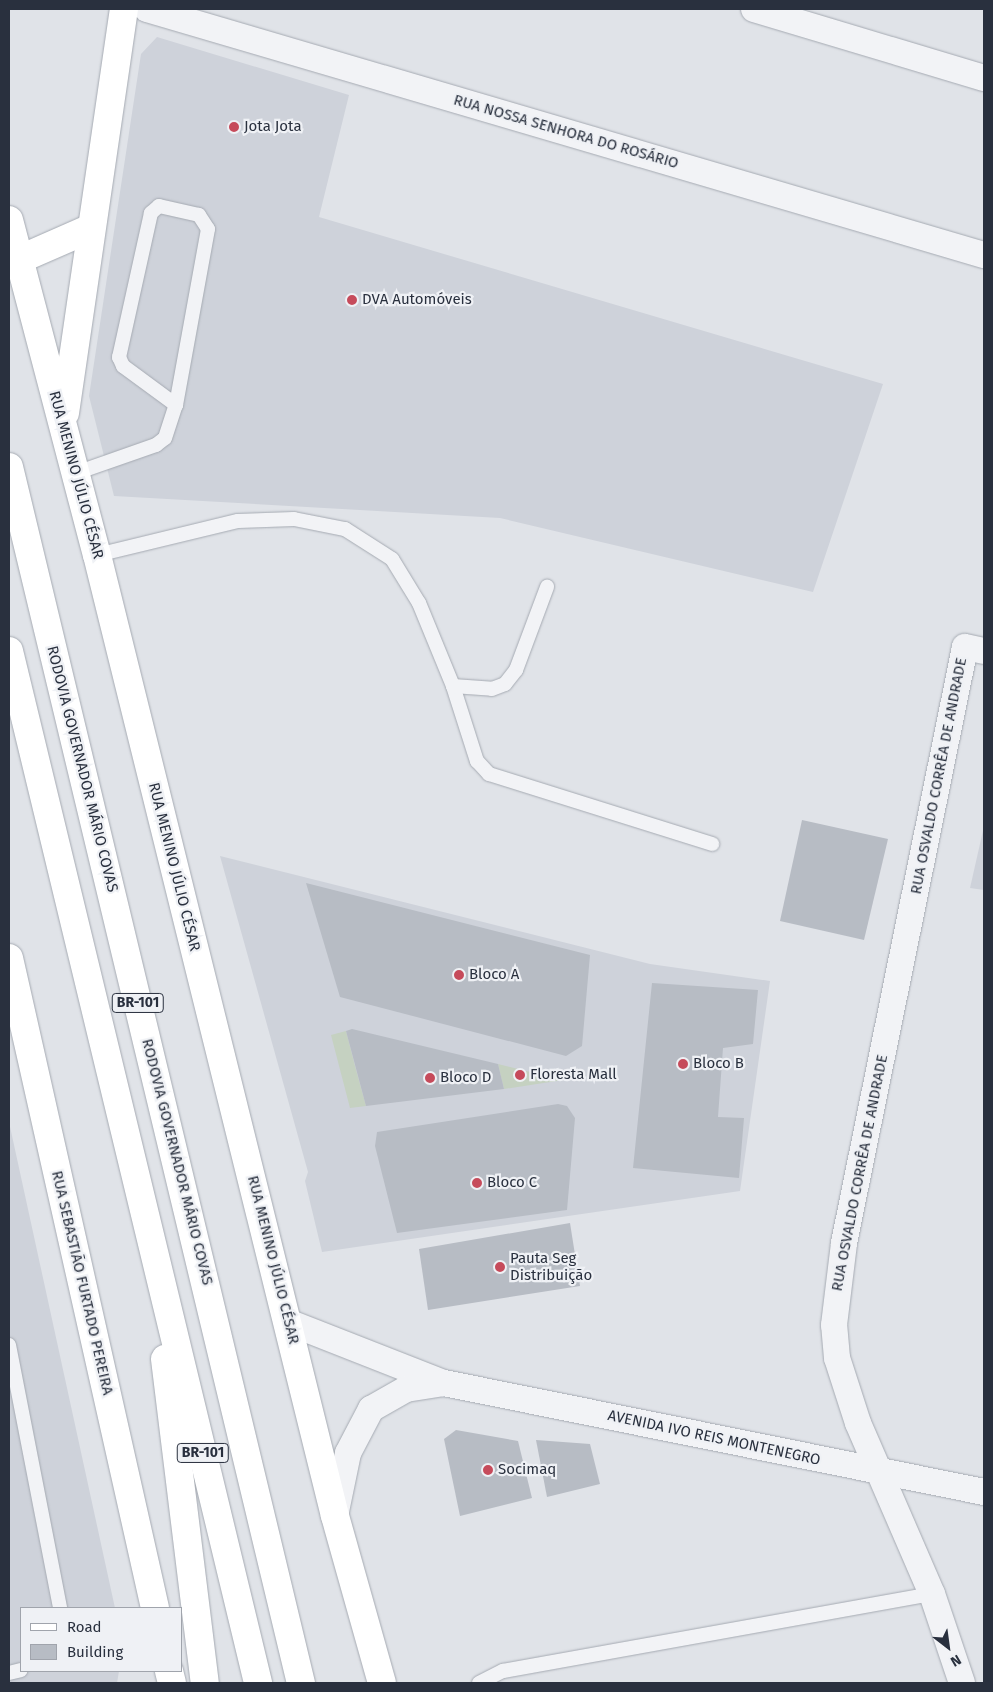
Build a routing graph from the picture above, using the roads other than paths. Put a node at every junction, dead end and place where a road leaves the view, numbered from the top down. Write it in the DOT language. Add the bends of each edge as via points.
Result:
graph roads {
  1 [pos="124,9"];
  2 [pos="148,9"];
  3 [pos="754,9"];
  4 [pos="984,78"];
  5 [pos="9,220"];
  6 [pos="89,229"];
  7 [pos="984,255"];
  8 [pos="18,260"];
  9 [pos="176,406"];
  10 [pos="63,426"];
  11 [pos="9,467"];
  12 [pos="76,473"];
  13 [pos="97,555"];
  14 [pos="546,586"];
  15 [pos="974,649"];
  16 [pos="9,651"];
  17 [pos="453,686"];
  18 [pos="712,844"];
  19 [pos="9,958"];
  20 [pos="148,1223"];
  21 [pos="288,1322"];
  22 [pos="9,1345"];
  23 [pos="444,1383"];
  24 [pos="882,1472"];
  25 [pos="984,1492"];
  26 [pos="335,1516"];
  27 [pos="932,1594"];
  28 [pos="60,1607"];
  29 [pos="155,1607"];
  30 [pos="205,1683"];
  31 [pos="258,1683"];
  32 [pos="301,1683"];
  33 [pos="382,1683"];
  34 [pos="479,1683"];
  35 [pos="962,1683"];
  1 -- 6 [label="main road"];
  2 -- 7 [label="street, RUA NOSSA SENHORA DO ROSÁRIO"];
  3 -- 4 [label="street"];
  5 -- 8 [label="main road, RUA MENINO JÚLIO CÉSAR"];
  6 -- 8 [label="main road"];
  6 -- 10 [label="main road"];
  8 -- 10 [label="main road, RUA MENINO JÚLIO CÉSAR"];
  9 -- 9 [label="lane" via="208,229 199,215 159,206 151,213 119,357 123,366"];
  9 -- 12 [label="lane" via="166,438 156,445"];
  10 -- 12 [label="main road, RUA MENINO JÚLIO CÉSAR"];
  11 -- 32 [label="main road, RODOVIA GOVERNADOR MÁRIO COVAS / BR-101"];
  12 -- 13 [label="main road, RUA MENINO JÚLIO CÉSAR"];
  13 -- 17 [label="lane" via="238,521 294,519 345,528 392,559 419,603"];
  13 -- 21 [label="main road, RUA MENINO JÚLIO CÉSAR"];
  14 -- 17 [label="lane" via="516,670 505,684 492,689"];
  15 -- 24 [label="street, RUA OSVALDO CORRÊA DE ANDRADE" via="837,1285 837,1358 858,1423"];
  16 -- 20 [label="main road, BR-101"];
  17 -- 18 [label="lane" via="477,762 489,774"];
  19 -- 29 [label="main road, RUA SEBASTIÃO FURTADO PEREIRA"];
  20 -- 30 [label="main road"];
  20 -- 31 [label="main road, BR-101"];
  21 -- 23 [label="street, AVENIDA IVO REIS MONTENEGRO"];
  21 -- 26 [label="main road, RUA MENINO JÚLIO CÉSAR"];
  22 -- 28 [label="lane"];
  23 -- 24 [label="street, AVENIDA IVO REIS MONTENEGRO"];
  23 -- 26 [label="street, AVENIDA IVO REIS MONTENEGRO" via="406,1389 371,1409 348,1453"];
  24 -- 25 [label="street, AVENIDA IVO REIS MONTENEGRO"];
  24 -- 27 [label="street, RUA OSVALDO CORRÊA DE ANDRADE"];
  26 -- 33 [label="main road, RUA MENINO JÚLIO CÉSAR"];
  27 -- 34 [label="lane" via="503,1671"];
  27 -- 35 [label="street, RUA OSVALDO CORRÊA DE ANDRADE"];
}
